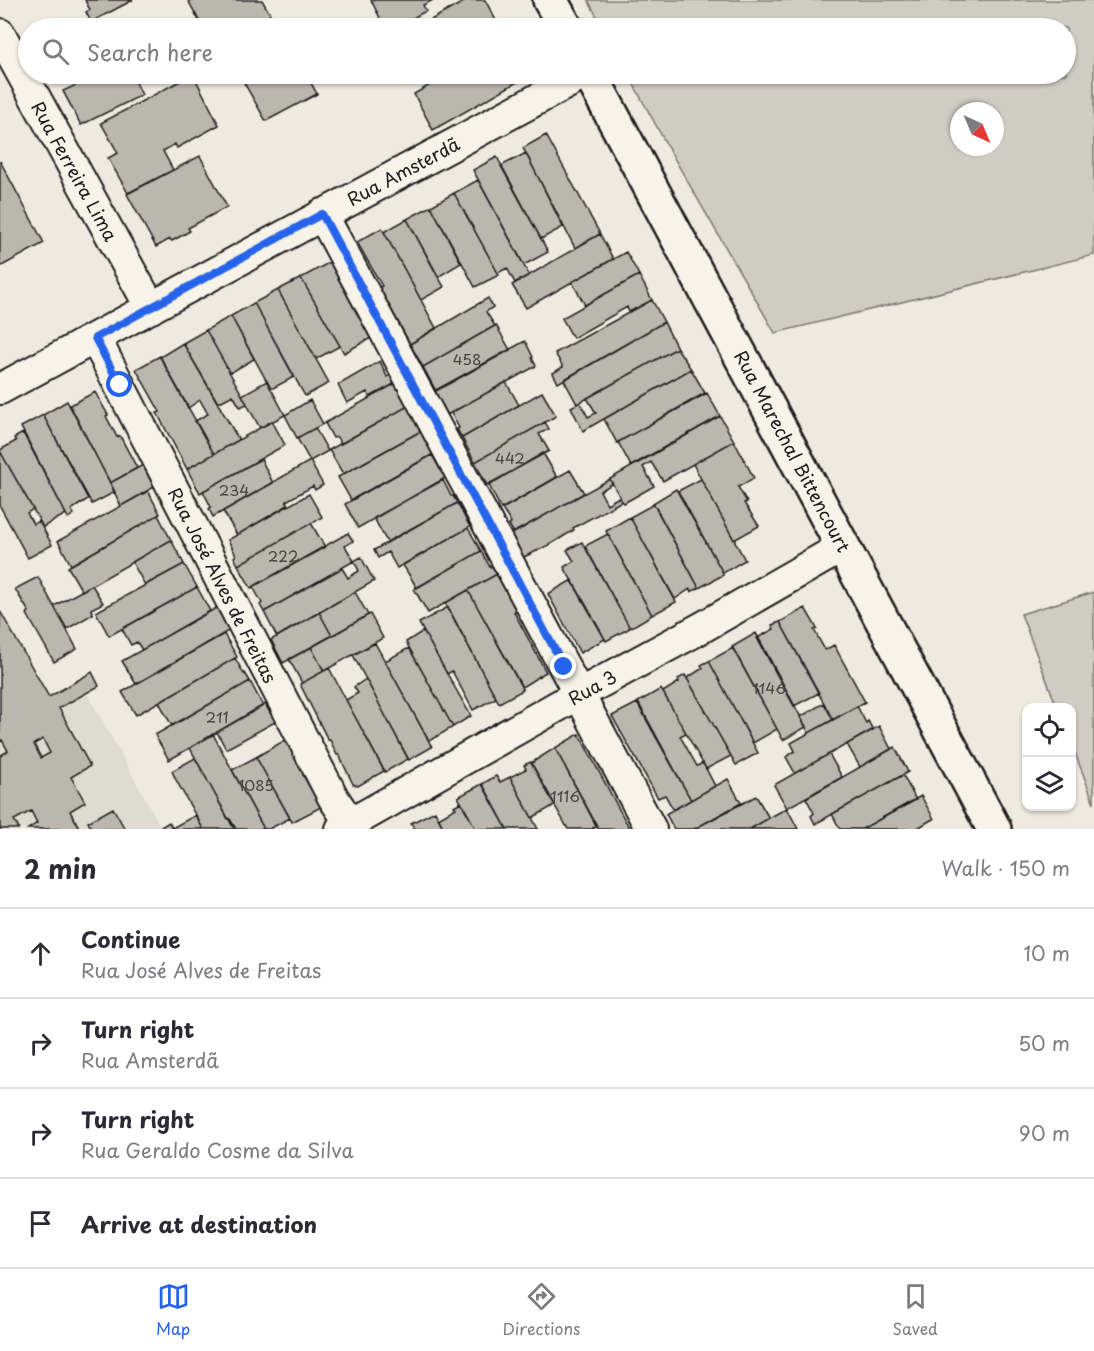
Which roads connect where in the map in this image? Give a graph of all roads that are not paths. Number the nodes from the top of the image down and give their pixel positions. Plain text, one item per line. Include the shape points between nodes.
1 (550, 0) edge
2 (560, 18) edge
3 (0, 34) edge
4 (18, 67) edge
5 (28, 84) edge
6 (565, 84) edge
7 (595, 84) edge
8 (322, 214) junction
9 (151, 308) junction
10 (95, 338) junction
11 (0, 389) edge
12 (844, 546) junction
13 (579, 694) junction
14 (348, 827) edge
15 (651, 829) edge
16 (994, 829) edge

1 - 2 main road
3 - 4 street, Rua Ferreira Lima
5 - 9 street, Rua Ferreira Lima
6 - 8 street, Rua Amsterdã
7 - 12 main road, Rua Marechal Bittencourt
8 - 9 street, Rua Amsterdã
8 - 13 street
9 - 10 street, Rua Amsterdã
10 - 11 street, Rua Amsterdã
10 - 14 street, Rua José Alves de Freitas
12 - 13 street, Rua 3
12 - 16 main road, Rua Marechal Bittencourt
13 - 14 street, Rua 3
13 - 15 street

